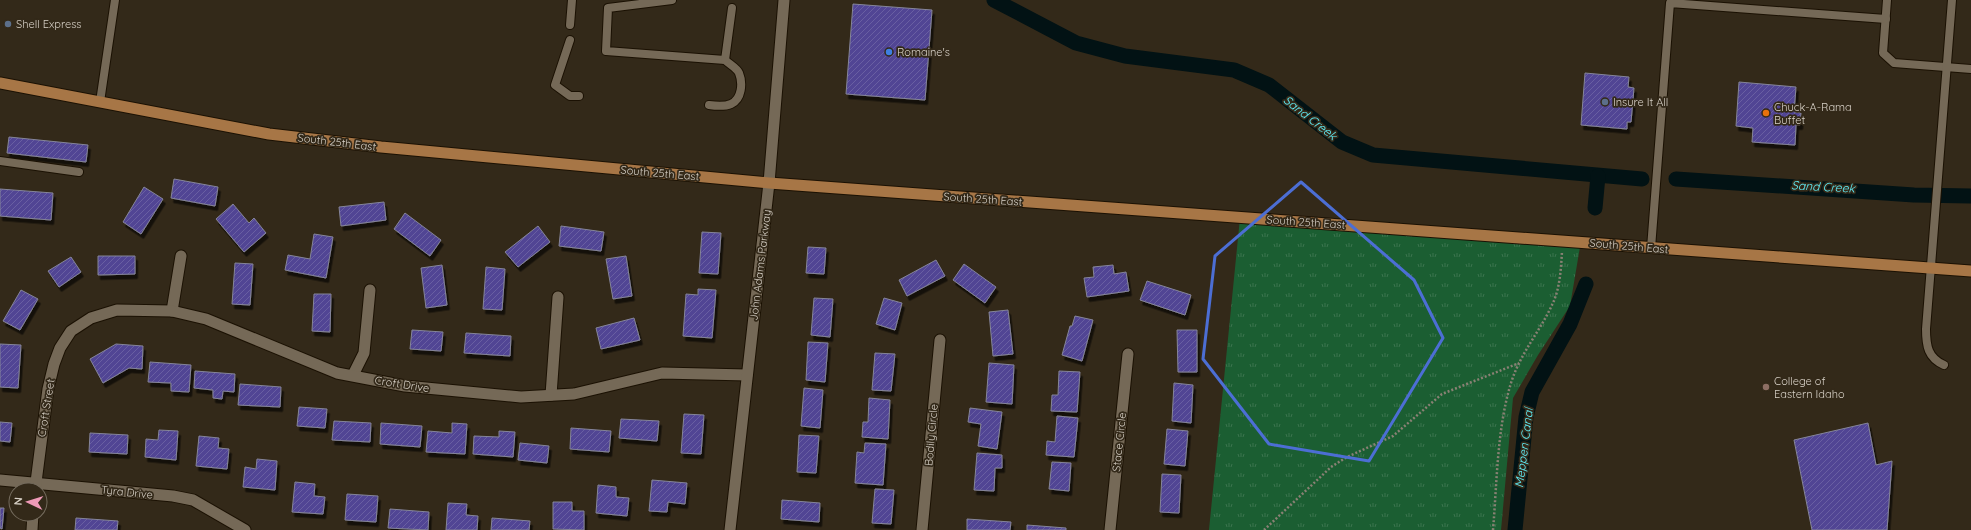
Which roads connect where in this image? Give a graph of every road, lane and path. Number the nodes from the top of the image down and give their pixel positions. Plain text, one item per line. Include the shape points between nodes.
1 (115, 0) edge
2 (572, 0) edge
3 (672, 0) edge
4 (784, 0) edge
5 (1887, 0) edge
6 (1952, 0) edge
7 (608, 4) edge
8 (732, 8) dead end
9 (1886, 19) junction
10 (570, 25) dead end
11 (570, 40) dead end
12 (725, 60) junction
13 (1947, 67) junction
14 (1971, 69) edge
15 (0, 83) edge
16 (580, 96) dead end
17 (100, 102) junction
18 (709, 105) dead end
19 (0, 161) edge
20 (79, 172) dead end
21 (769, 183) junction
22 (1563, 240) junction
23 (1651, 248) junction
24 (181, 256) dead end
25 (1932, 268) junction
26 (1971, 271) edge
27 (370, 290) dead end
28 (558, 297) dead end
29 (172, 311) junction
30 (71, 331) joint
31 (940, 340) dead end
32 (1128, 354) dead end
33 (1519, 363) junction
34 (1944, 365) dead end
35 (354, 375) junction
36 (747, 375) junction
37 (551, 396) junction
38 (0, 480) edge
39 (12, 482) edge
40 (36, 482) edge
41 (48, 487) edge
42 (245, 530) edge
43 (730, 530) edge
44 (922, 530) edge
45 (1110, 530) edge
46 (1264, 530) edge
47 (1493, 530) edge

1 - 17 lane
2 - 10 lane
3 - 7 lane
4 - 21 street, John Adams Parkway
5 - 9 lane
6 - 13 lane
7 - 12 lane via 606,51
8 - 12 lane
9 - 13 lane via 1883,53 1894,63
9 - 23 lane via 1670,3
11 - 16 lane via 554,85 570,96
12 - 18 lane via 738,72 741,87 739,97 731,104
13 - 14 lane
13 - 25 lane
15 - 17 main road, South 25th East
17 - 21 main road, South 25th East via 269,134 381,147
19 - 20 lane
21 - 22 main road, South 25th East
21 - 36 street, John Adams Parkway
22 - 23 main road, South 25th East
22 - 33 path via 1557,293
23 - 25 main road, South 25th East
24 - 29 street
25 - 26 main road, South 25th East
25 - 34 lane via 1926,341 1929,354 1936,362
27 - 35 street via 364,353
28 - 37 street
29 - 30 street, Croft Drive via 117,310 91,318
29 - 35 street, Croft Drive via 206,319 337,373
30 - 40 street, Croft Street via 60,348 48,389
31 - 44 street, Bodily Circle
32 - 45 street, Stace Circle
33 - 46 path via 1442,394 1393,436 1331,467
33 - 47 path via 1511,383 1502,427
35 - 37 street, Croft Drive via 420,387 521,397
36 - 37 street, Croft Drive via 662,373 574,394
36 - 43 street, John Adams Parkway
38 - 39 street, Tyra Drive
41 - 42 street, Tyra Drive via 173,496 193,500

